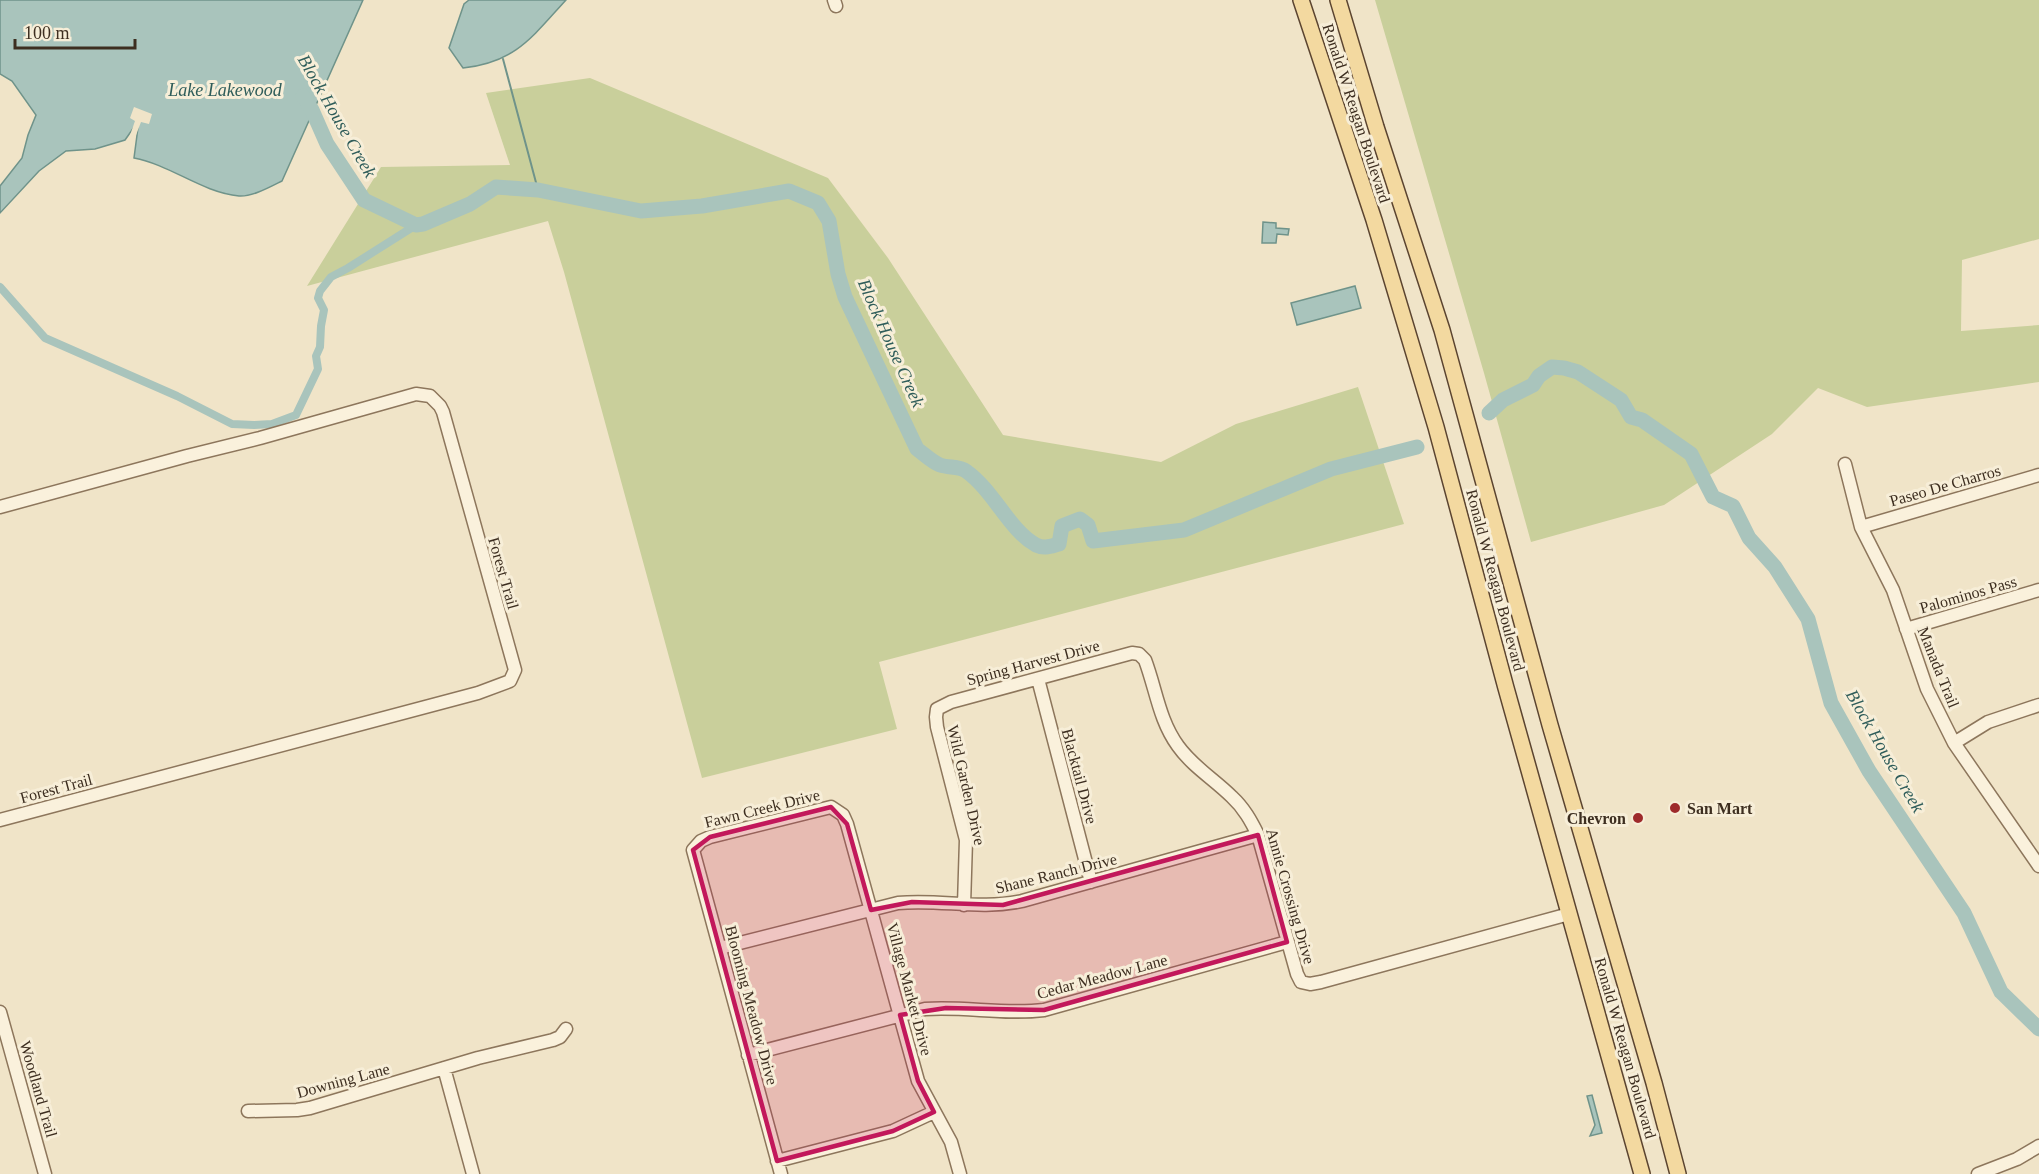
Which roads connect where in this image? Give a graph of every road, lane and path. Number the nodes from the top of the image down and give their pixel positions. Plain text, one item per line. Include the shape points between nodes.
1 (1301, 0) edge
2 (1338, 0) edge
3 (1845, 464) dead end
4 (2039, 475) edge
5 (0, 507) edge
6 (1861, 527) junction
7 (2039, 590) edge
8 (1906, 629) junction
9 (1139, 654) joint
10 (1038, 679) junction
11 (2039, 705) edge
12 (938, 709) joint
13 (1954, 743) junction
14 (838, 810) joint
15 (0, 820) edge
16 (1258, 835) junction
17 (696, 845) joint
18 (2039, 866) edge
19 (1091, 882) junction
20 (964, 905) junction
21 (871, 910) junction
22 (1569, 914) junction
23 (1287, 942) junction
24 (720, 948) junction
25 (0, 1012) edge
26 (900, 1015) junction
27 (566, 1029) dead end
28 (748, 1055) junction
29 (444, 1068) junction
30 (248, 1111) dead end
31 (934, 1112) junction
32 (2039, 1146) edge
33 (777, 1161) junction
34 (45, 1174) edge
35 (473, 1174) edge
36 (781, 1174) edge
37 (960, 1174) edge
38 (1642, 1174) edge
39 (1678, 1174) edge
40 (1978, 1174) edge

1 - 22 main road, Ronald W Reagan Boulevard via 1374,220 1426,396
2 - 39 main road, Ronald W Reagan Boulevard via 1442,330
3 - 6 street, Manada Trail
4 - 6 street, Paseo De Charros
5 - 15 street, Forest Trail via 381,403 416,394 430,396 443,412 515,670 510,681 478,693
6 - 8 street, Manada Trail via 1893,590
7 - 8 street, Palominos Pass
8 - 13 street, Manada Trail via 1927,689
9 - 10 street, Spring Harvest Drive via 1123,654
9 - 16 street, Annie Crossing Drive via 1149,669 1167,730 1192,762 1242,807
10 - 12 street, Spring Harvest Drive
10 - 19 street, Blacktail Drive
11 - 13 street via 1988,722
12 - 20 street, Wild Garden Drive via 937,727 966,840
13 - 18 street, Manada Trail
14 - 17 street, Fawn Creek Drive via 822,808 710,837
14 - 21 street, Village Market Drive via 847,824
16 - 19 street, Shane Ranch Drive
16 - 23 street, Annie Crossing Drive
17 - 24 street, Blooming Meadow Drive via 694,857
19 - 20 street, Shane Ranch Drive via 1003,905
20 - 21 street, Shane Ranch Drive via 912,902
21 - 24 street, Shane Ranch Drive
21 - 26 street, Village Market Drive
22 - 23 street, Annie Crossing Drive via 1310,984 1301,982
22 - 38 main road, Ronald W Reagan Boulevard
23 - 26 street, Cedar Meadow Lane via 1044,1010 946,1008
24 - 28 street, Blooming Meadow Drive
25 - 34 street, Woodland Trail
26 - 28 street, Cedar Meadow Lane
26 - 31 street, Village Market Drive via 918,1081
27 - 29 street, Downing Lane via 553,1040
28 - 33 street, Blooming Meadow Drive
29 - 30 street, Downing Lane via 310,1108
29 - 35 street
31 - 33 street via 893,1131
31 - 37 street, Village Market Drive via 951,1142
32 - 40 street
33 - 36 street, Blooming Meadow Drive

